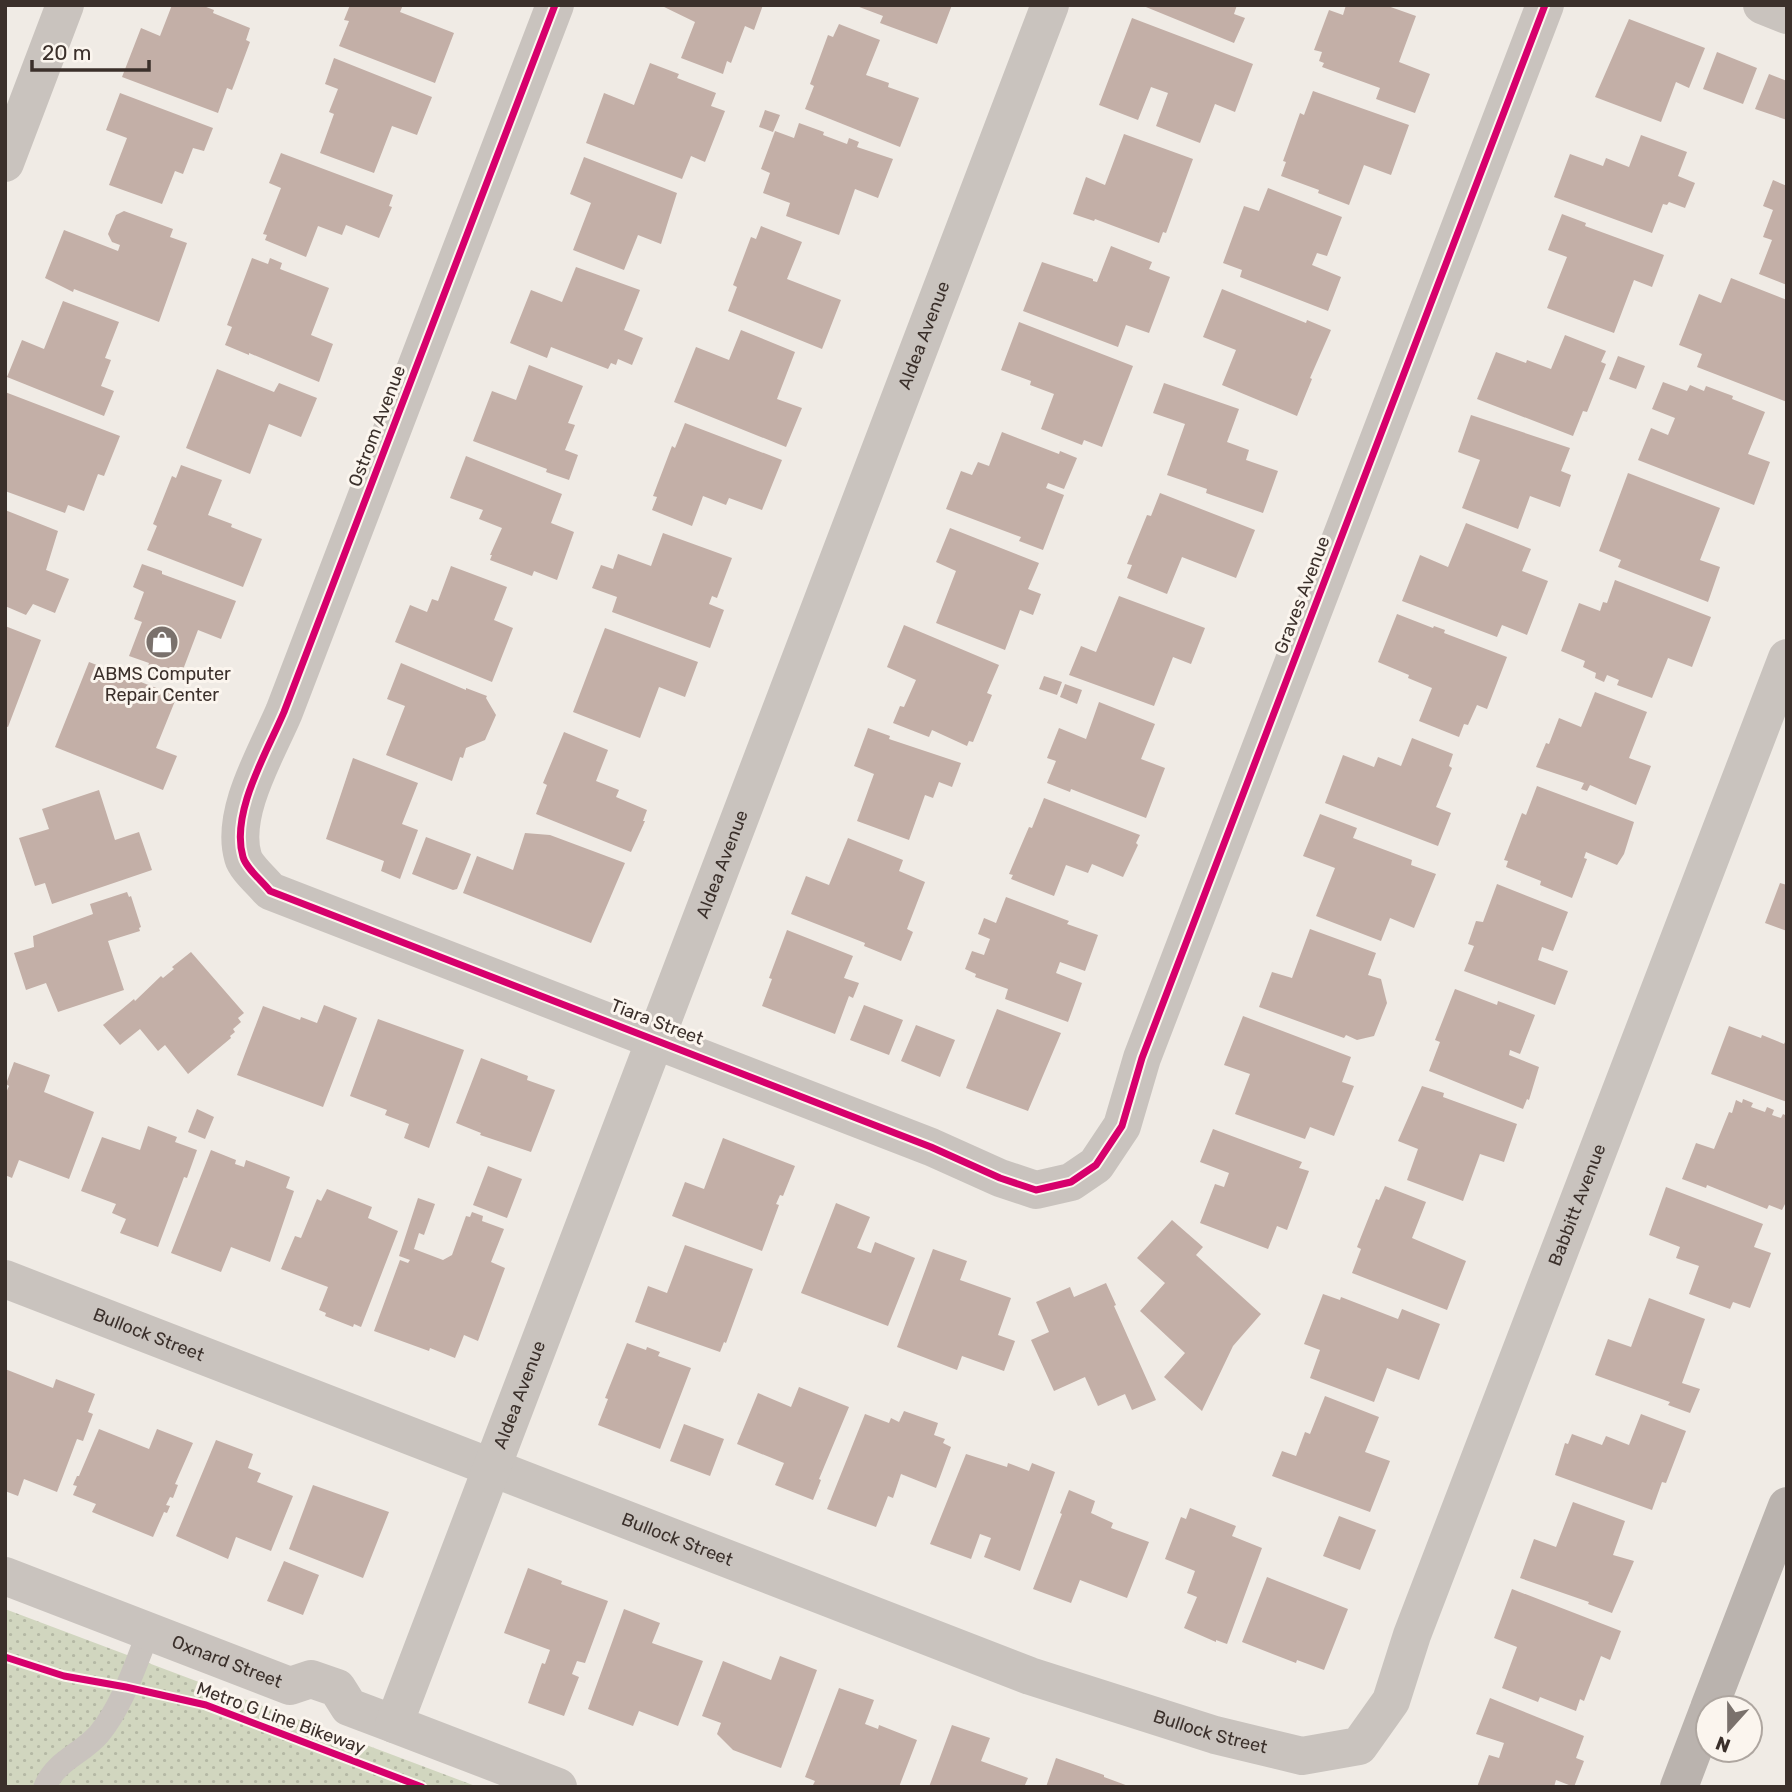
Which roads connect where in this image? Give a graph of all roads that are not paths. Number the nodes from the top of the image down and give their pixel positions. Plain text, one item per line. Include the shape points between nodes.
1 (65, 5) edge
2 (555, 5) edge
3 (1049, 5) edge
4 (1545, 5) edge
5 (1762, 5) edge
6 (1787, 15) edge
7 (5, 163) edge
8 (1787, 657) edge
9 (243, 859) joint
10 (655, 1038) junction
11 (1071, 1182) joint
12 (5, 1279) edge
13 (491, 1467) junction
14 (1787, 1506) edge
15 (5, 1576) edge
16 (149, 1631) junction
17 (1715, 1694) edge
18 (394, 1724) junction
19 (1359, 1746) joint
20 (1694, 1748) edge
21 (45, 1787) edge
22 (558, 1787) edge
23 (1679, 1787) edge

1 - 7 street
2 - 9 street, Ostrom Avenue via 284,712 248,794 239,830
3 - 10 street, Aldea Avenue
4 - 11 street, Graves Avenue via 1142,1058 1122,1126 1096,1165
5 - 6 street
8 - 19 street, Babbitt Avenue via 1417,1622 1391,1701
9 - 10 street, Tiara Street via 270,891
10 - 11 street, Tiara Street via 1000,1178 1037,1189
10 - 13 street, Aldea Avenue
12 - 13 street, Bullock Street
13 - 18 street, Aldea Avenue
13 - 19 street, Bullock Street via 1030,1676 1215,1735 1302,1756
14 - 17 main road
15 - 16 street, Oxnard Street
16 - 18 street, Oxnard Street via 290,1686 311,1679 337,1688 349,1707
16 - 21 lane via 99,1734 61,1763
18 - 22 street, Oxnard Street
20 - 23 main road

